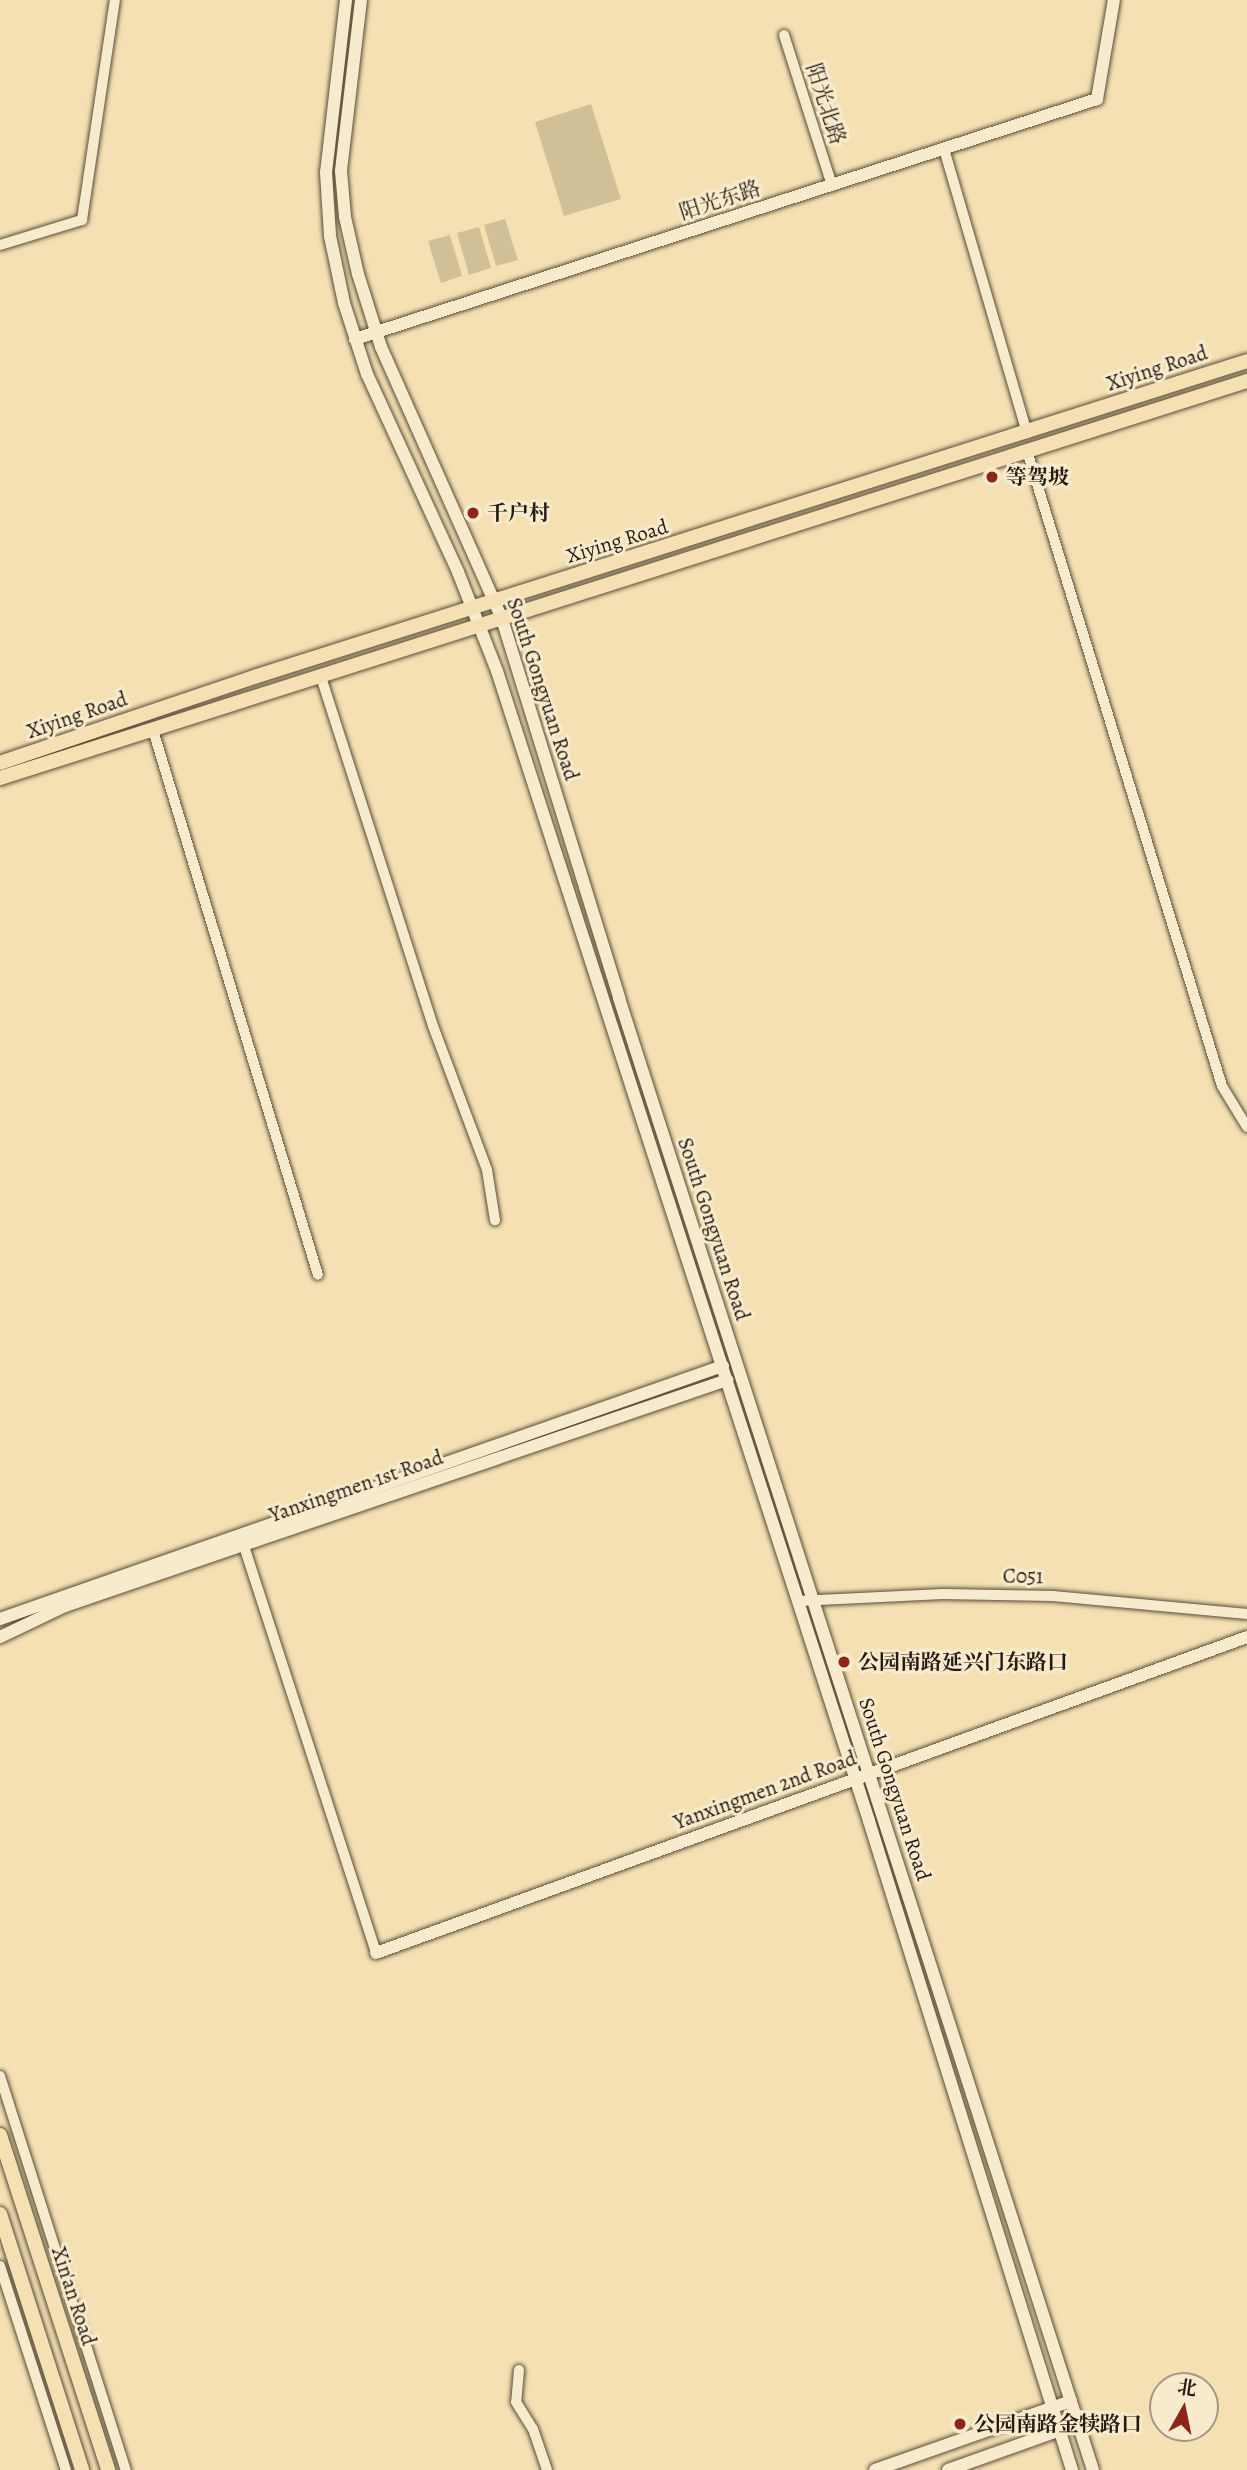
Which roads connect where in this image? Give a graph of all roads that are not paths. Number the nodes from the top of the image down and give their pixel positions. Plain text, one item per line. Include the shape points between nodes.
1 (116, 0) edge
2 (346, 0) edge
3 (361, 0) edge
4 (1114, 0) edge
5 (784, 35) dead end
6 (944, 149) junction
7 (832, 185) junction
8 (0, 245) edge
9 (376, 331) junction
10 (355, 339) junction
11 (1247, 361) edge
12 (1247, 381) edge
13 (1027, 433) junction
14 (1027, 451) junction
15 (496, 602) junction
16 (474, 610) junction
17 (502, 619) junction
18 (481, 626) junction
19 (321, 677) junction
20 (153, 730) junction
21 (0, 763) edge
22 (0, 778) edge
23 (1247, 1127) edge
24 (495, 1220) dead end
25 (318, 1275) dead end
26 (723, 1366) junction
27 (727, 1380) junction
28 (242, 1541) junction
29 (798, 1601) junction
30 (813, 1601) junction
31 (1247, 1614) edge
32 (0, 1619) edge
33 (0, 1637) edge
34 (1247, 1637) edge
35 (870, 1772) junction
36 (855, 1777) junction
37 (376, 1953) joint
38 (0, 2076) edge
39 (3, 2092) edge
40 (0, 2135) edge
41 (0, 2214) edge
42 (0, 2266) edge
43 (519, 2370) dead end
44 (1071, 2401) junction
45 (1052, 2407) junction
46 (1077, 2423) junction
47 (1059, 2430) junction
48 (66, 2470) edge
49 (82, 2470) edge
50 (108, 2470) edge
51 (126, 2470) edge
52 (547, 2470) edge
53 (875, 2470) edge
54 (948, 2470) edge
55 (1072, 2470) edge
56 (1093, 2470) edge

1 - 8 street via 82,220
2 - 10 main road, South Gongyuan Road via 326,172 333,256
3 - 9 main road, South Gongyuan Road via 344,116 342,193 358,274
4 - 6 main road, 阳光东路 via 1097,99
5 - 7 street, 阳光北路
6 - 7 main road, 阳光东路
6 - 13 street
7 - 9 main road, 阳光东路
9 - 10 main road, 阳光东路
9 - 15 main road, South Gongyuan Road
10 - 16 main road, South Gongyuan Road
11 - 13 main road, Xiying Road
12 - 14 main road, Xiying Road
13 - 15 main road, Xiying Road
14 - 17 main road, Xiying Road
14 - 23 street via 1222,1086
15 - 16 main road, Xiying Road
15 - 17 main road, South Gongyuan Road
16 - 18 main road, South Gongyuan Road
16 - 21 main road, Xiying Road
17 - 18 main road, Xiying Road
17 - 30 main road, South Gongyuan Road
18 - 19 main road, Xiying Road
18 - 26 main road, South Gongyuan Road
19 - 20 main road, Xiying Road
19 - 24 street via 433,1026 487,1171
20 - 22 main road, Xiying Road
20 - 25 street
26 - 27 main road, South Gongyuan Road
26 - 28 main road, Yanxingmen 1st Road
27 - 28 main road, Yanxingmen 1st Road
27 - 29 main road, South Gongyuan Road
28 - 32 main road, Yanxingmen 1st Road
28 - 33 main road, Yanxingmen 1st Road via 65,1606
28 - 37 street
29 - 30 street, C051
29 - 36 main road, South Gongyuan Road
30 - 31 street, C051 via 943,1594 1053,1596
30 - 35 main road, South Gongyuan Road
34 - 35 main road, Yanxingmen 2nd Road
35 - 36 main road, Yanxingmen 2nd Road
35 - 44 main road, South Gongyuan Road
36 - 37 main road, Yanxingmen 2nd Road
36 - 45 main road, South Gongyuan Road
38 - 39 street
39 - 51 street
40 - 50 main road, Xin'an Road
41 - 49 main road
42 - 48 street
43 - 52 street via 516,2402 533,2429
44 - 45 main road
44 - 46 main road, South Gongyuan Road
45 - 47 main road, South Gongyuan Road
45 - 53 main road
46 - 47 main road
46 - 56 main road, South Gongyuan Road
47 - 54 main road
47 - 55 main road, South Gongyuan Road

